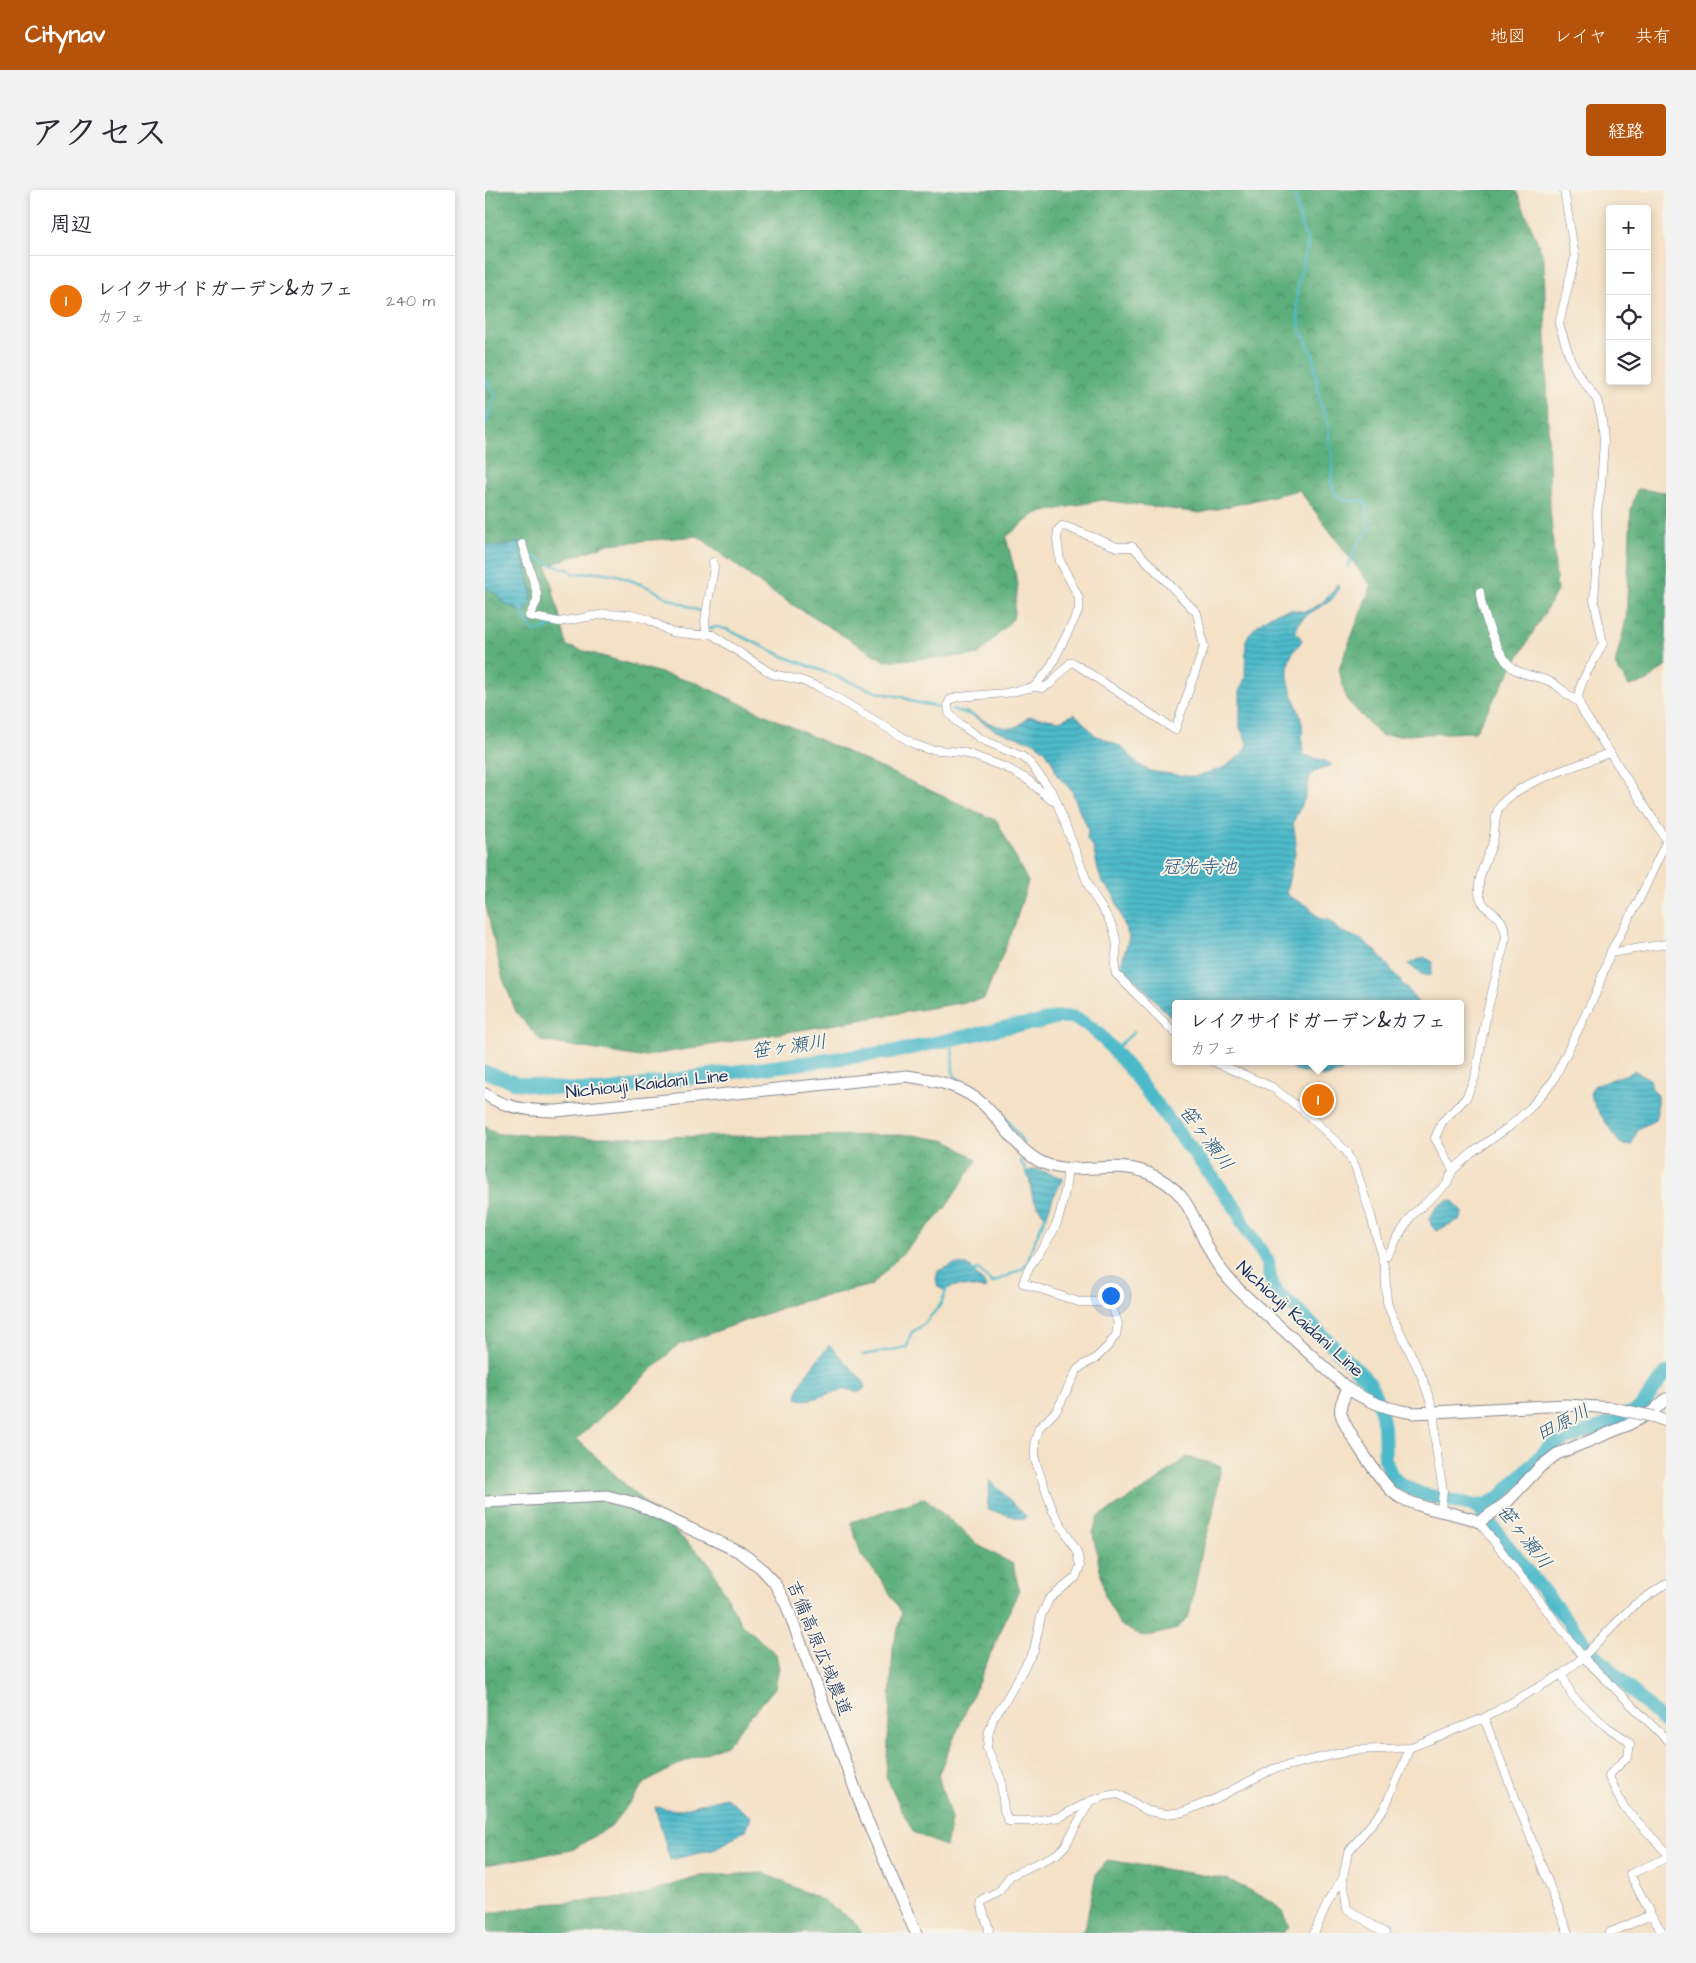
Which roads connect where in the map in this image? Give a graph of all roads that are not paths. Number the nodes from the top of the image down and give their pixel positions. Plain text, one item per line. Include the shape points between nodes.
1 (1564, 190) edge
2 (523, 544) dead end
3 (713, 562) dead end
4 (1479, 592) dead end
5 (706, 631) junction
6 (1034, 686) junction
7 (1579, 702) junction
8 (1609, 752) junction
9 (1057, 802) junction
10 (1666, 840) edge
11 (1666, 944) edge
12 (1611, 951) junction
13 (1172, 1030) edge
14 (1221, 1065) edge
15 (485, 1094) edge
16 (1067, 1168) junction
17 (1453, 1170) junction
18 (1382, 1258) junction
19 (1348, 1389) junction
20 (1666, 1399) edge
21 (1434, 1412) junction
22 (1660, 1419) edge
23 (485, 1502) edge
24 (1441, 1508) junction
25 (1484, 1519) junction
26 (1666, 1584) edge
27 (1584, 1656) junction
28 (1563, 1674) junction
29 (1484, 1718) junction
30 (1666, 1739) edge
31 (1409, 1748) junction
32 (1090, 1802) junction
33 (1666, 1852) edge
34 (1666, 1858) edge
35 (1343, 1878) junction
36 (1651, 1915) junction
37 (916, 1933) edge
38 (988, 1933) edge
39 (1314, 1933) edge
40 (1385, 1933) edge
41 (1568, 1933) edge
42 (1609, 1933) edge
43 (1663, 1933) edge

1 - 7 street via 1575,257 1559,324 1577,372 1597,400 1603,441 1595,600 1603,643 1579,692
2 - 5 street via 537,593 537,601 529,616 559,622 605,614 631,615 647,619 671,632 696,635
3 - 5 street
4 - 7 street via 1486,621 1509,664 1515,670 1551,682
5 - 9 street via 772,674 819,687 914,744 963,752 1007,768
6 - 6 street via 1050,668 1079,610 1079,598 1058,554 1058,530 1062,526 1117,547 1133,547 1197,613 1204,647 1175,730 1075,663 1070,662 1050,684 1042,688
6 - 9 street via 1006,693 957,697 950,700 949,713 981,739 1023,757 1038,772
7 - 8 street
8 - 10 street
8 - 17 street via 1536,780 1508,797 1497,810 1493,842 1480,882 1480,896 1504,924 1506,936 1475,1077 1466,1098 1442,1122 1435,1138
9 - 13 street via 1088,884 1112,923 1117,941 1113,962 1116,974
10 - 12 street
11 - 12 street
12 - 17 street via 1595,993 1553,1081 1510,1126
14 - 18 street via 1272,1087 1306,1113 1347,1152 1355,1166
15 - 16 main road, Nichiouji Kaidani Line via 507,1105 530,1111 556,1111 907,1076 953,1085 969,1094 984,1105 1025,1151 1043,1163
16 - 19 main road, Nichiouji Kaidani Line via 1136,1169 1167,1184 1190,1207 1212,1256 1228,1280
16 - 32 street via 1056,1225 1028,1268 1023,1283 1079,1302 1109,1302 1118,1330 1095,1359 1077,1370 1057,1410 1036,1434 1035,1460 1053,1511 1077,1552 1081,1566 1076,1577 1049,1599 1041,1616 1034,1650 994,1717 987,1748 1001,1779 1008,1821 1060,1817
17 - 18 street via 1447,1184 1412,1215
18 - 21 street via 1390,1311 1422,1377
19 - 21 main road, Nichiouji Kaidani Line via 1369,1402 1392,1410
19 - 24 main road via 1342,1416 1389,1490 1406,1500
20 - 25 main road via 1653,1411 1626,1426 1557,1454 1506,1503
21 - 22 main road, Nichiouji Kaidani Line, bridge via 1566,1405 1613,1408
21 - 24 street via 1443,1491
23 - 37 main road, 吉備高原広域農道 via 607,1496 635,1503 713,1538 760,1567 774,1582 786,1604 866,1818
24 - 25 main road
25 - 27 street
26 - 27 street via 1634,1604
27 - 28 street
27 - 30 street
28 - 29 street
28 - 33 street via 1572,1696 1630,1744 1628,1756 1609,1777 1623,1806
29 - 31 street
29 - 41 street
31 - 32 street via 1354,1750 1273,1769 1183,1812 1148,1811 1118,1794
31 - 35 street via 1384,1809 1348,1852
32 - 38 street via 1057,1854 1011,1876 999,1892 982,1901
34 - 36 street via 1630,1874
35 - 39 street
35 - 40 street via 1347,1909
36 - 42 street
36 - 43 street

